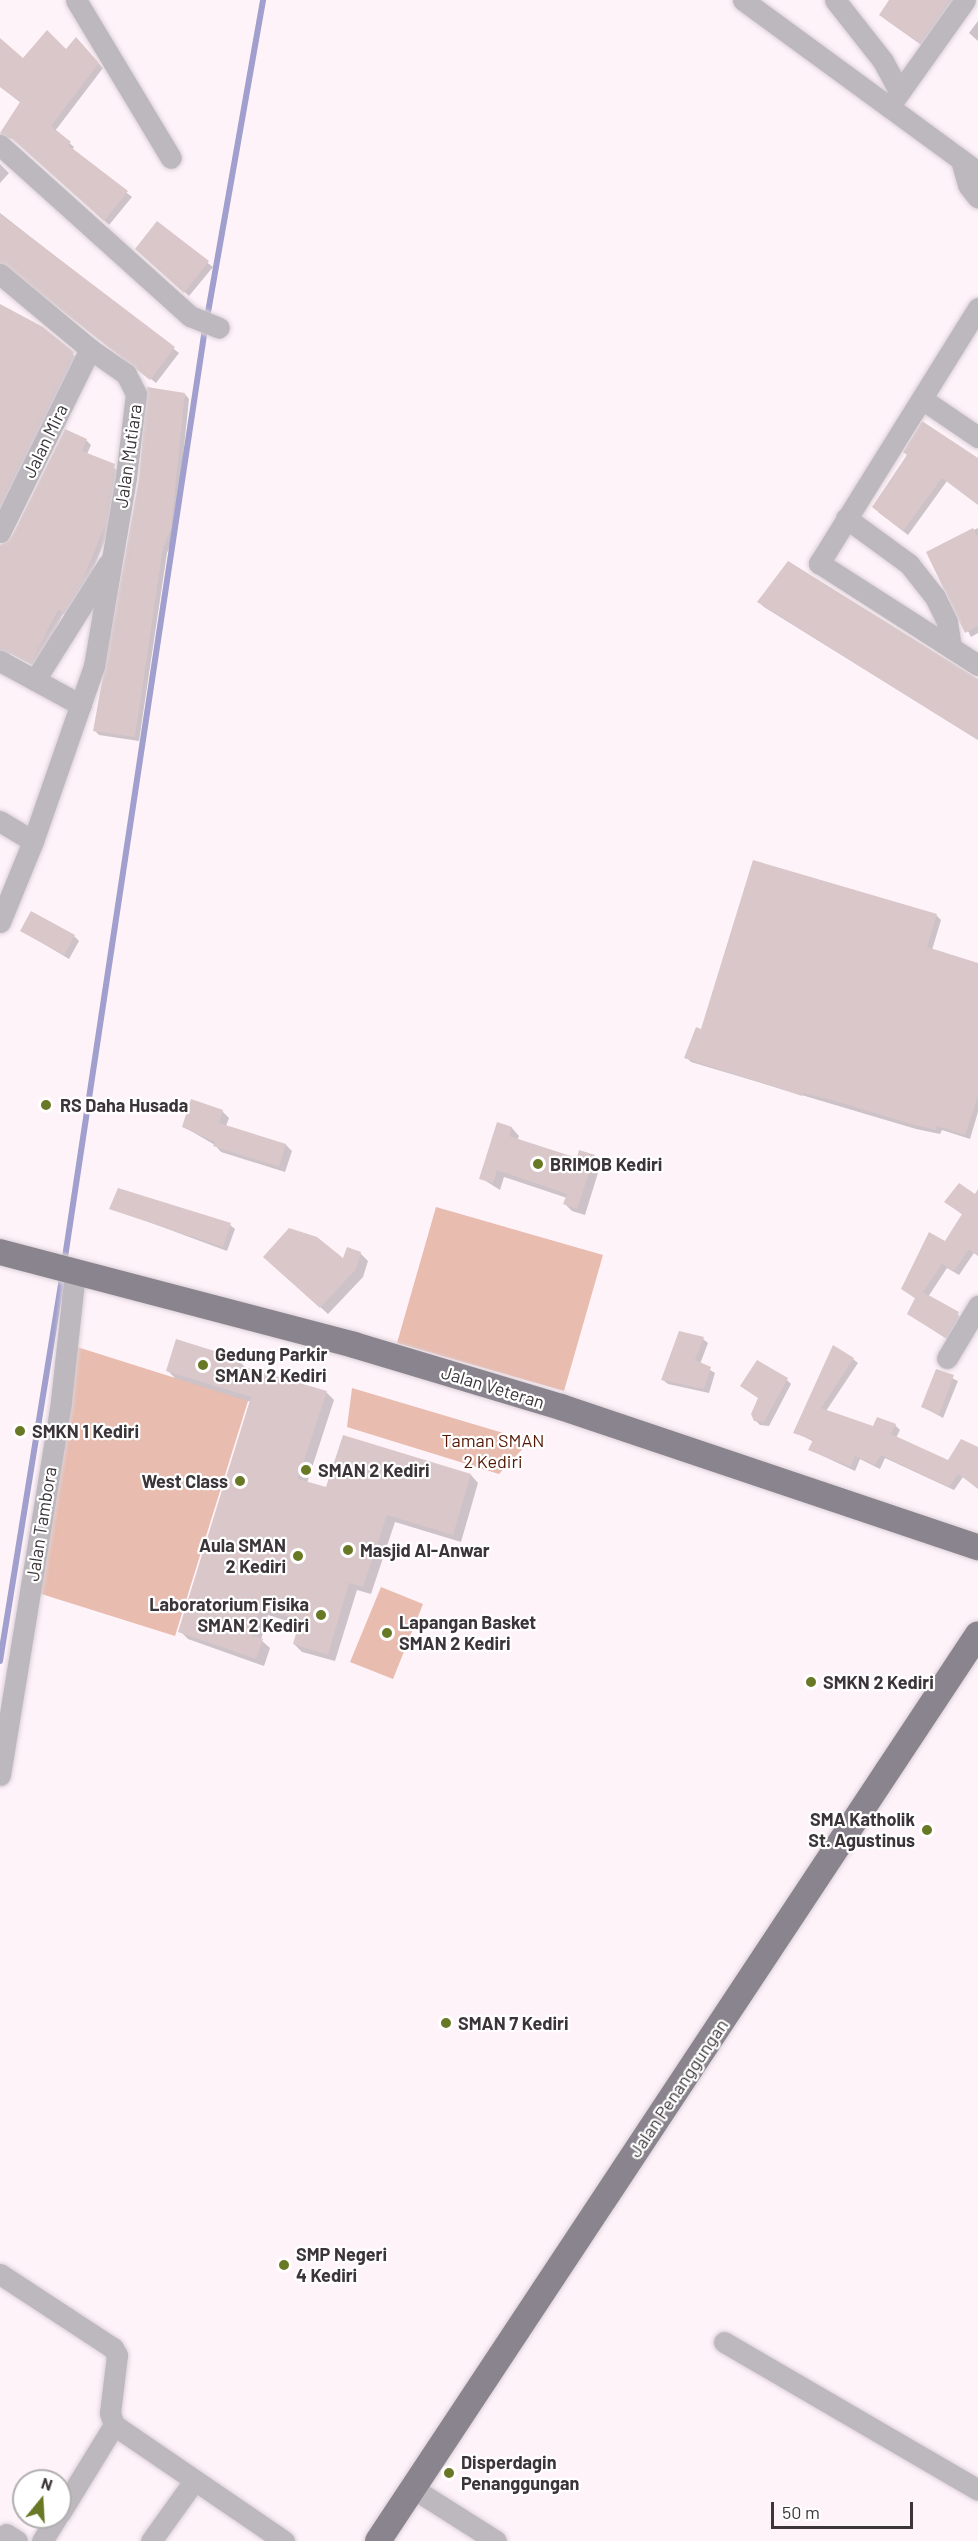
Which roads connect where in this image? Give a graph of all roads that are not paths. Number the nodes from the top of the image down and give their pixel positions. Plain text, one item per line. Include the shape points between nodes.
1 (743, 0) edge
2 (835, 0) edge
3 (965, 0) edge
4 (80, 7) edge
5 (894, 99) junction
6 (0, 145) edge
7 (171, 158) dead end
8 (970, 166) edge
9 (978, 198) edge
10 (3, 284) edge
11 (978, 308) edge
12 (211, 324) dead end
13 (90, 349) junction
14 (922, 399) junction
15 (978, 437) edge
16 (846, 518) junction
17 (0, 532) edge
18 (112, 557) junction
19 (951, 648) junction
20 (0, 662) edge
21 (978, 665) edge
22 (35, 680) junction
23 (81, 705) junction
24 (0, 821) edge
25 (33, 841) junction
26 (0, 922) edge
27 (0, 1252) edge
28 (65, 1270) junction
29 (978, 1306) edge
30 (947, 1358) dead end
31 (978, 1547) edge
32 (978, 1634) edge
33 (0, 1775) edge
34 (0, 2274) edge
35 (724, 2342) dead end
36 (114, 2425) junction
37 (194, 2481) junction
38 (414, 2489) junction
39 (978, 2490) edge
40 (72, 2493) edge
41 (151, 2541) edge
42 (284, 2541) edge
43 (378, 2541) edge
44 (496, 2541) edge

1 - 5 street
2 - 5 street via 883,61
3 - 5 street
4 - 7 street
5 - 8 street
6 - 12 street via 157,288
8 - 9 street via 968,185
10 - 13 street, Jalan Mutiara
11 - 14 street
13 - 17 street, Jalan Mira
13 - 18 street, Jalan Mutiara via 126,374 136,394
14 - 15 street
14 - 16 street
16 - 19 street via 909,564 935,597 947,621
16 - 19 street via 821,557 819,562 824,569
18 - 22 street, Jalan Mutiara
18 - 23 street, Jalan Mutiara via 94,666
19 - 21 street
20 - 22 street
22 - 23 street
23 - 25 street, Jalan Mutiara
24 - 25 street
25 - 26 street, Jalan Mutiara
27 - 28 main road, Jalan Veteran
28 - 31 main road, Jalan Veteran via 354,1345 550,1404
28 - 33 street, Jalan Tambora via 61,1401
29 - 30 street
32 - 38 main road, Jalan Penanggungan
34 - 36 street via 114,2348 117,2355 110,2413
35 - 39 street
36 - 37 street
36 - 40 street
37 - 41 street
37 - 42 street
38 - 43 main road, Jalan Penanggungan
38 - 44 street

